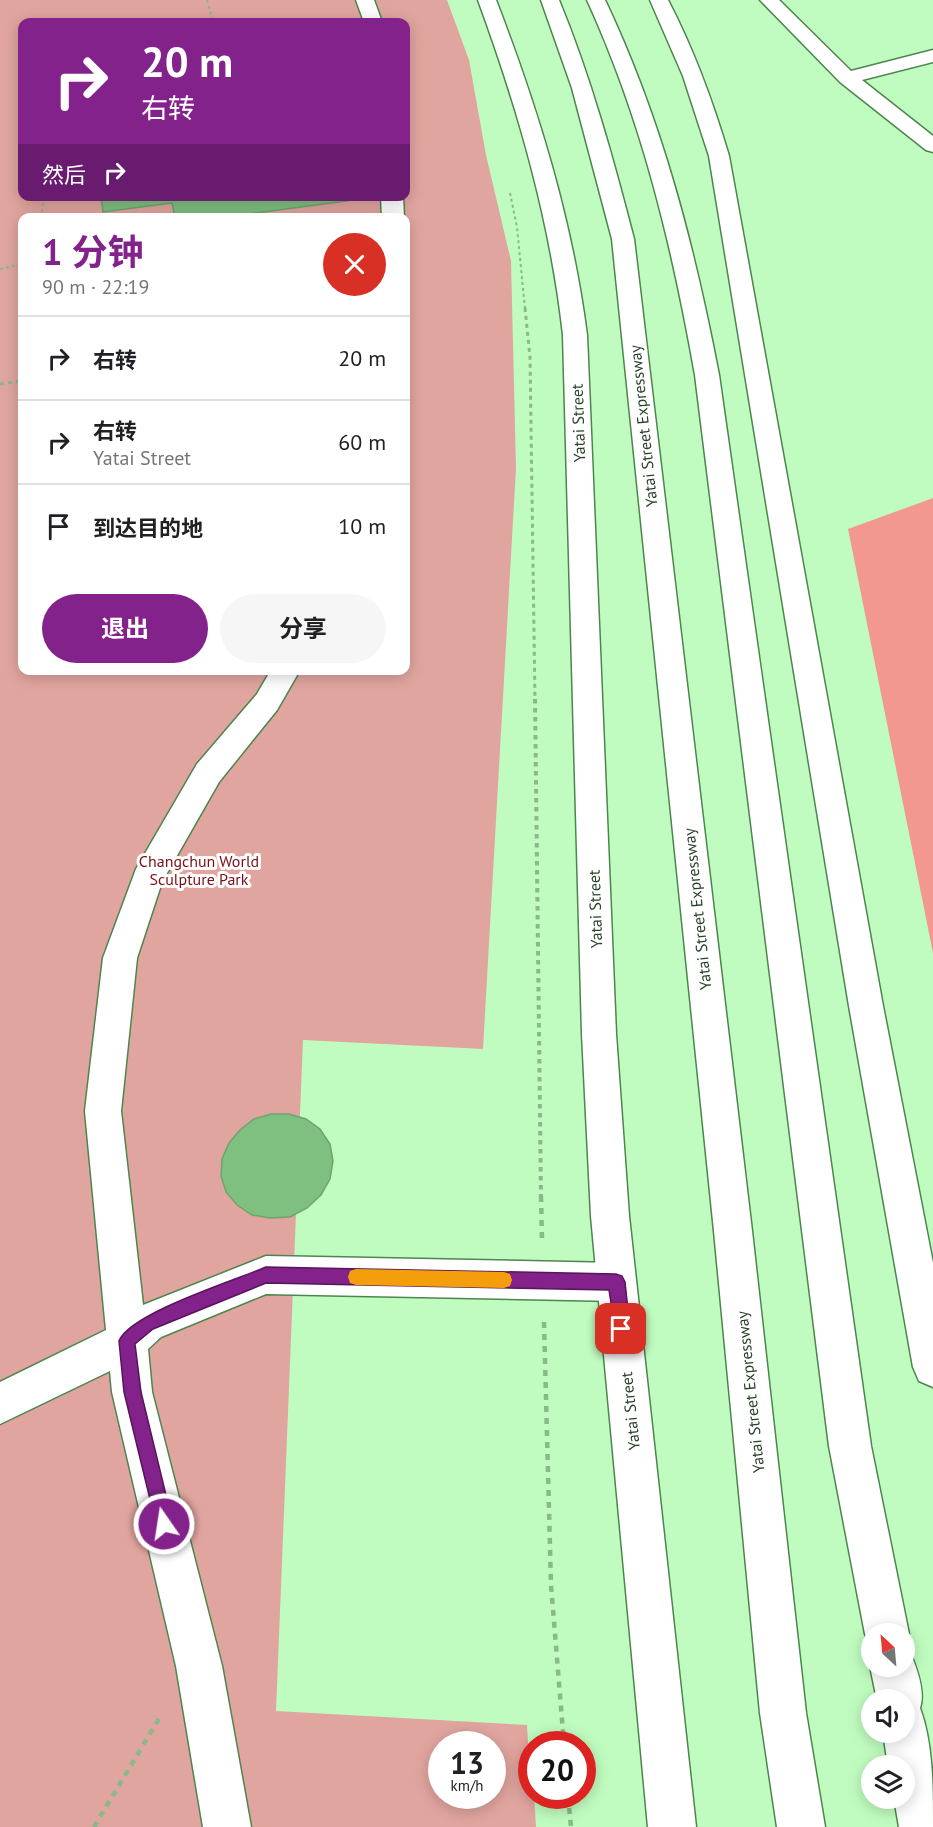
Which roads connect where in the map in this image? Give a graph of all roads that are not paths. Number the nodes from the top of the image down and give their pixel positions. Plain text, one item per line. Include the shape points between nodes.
1 (365, 0) edge
2 (487, 0) edge
3 (550, 0) edge
4 (596, 0) edge
5 (659, 0) edge
6 (769, 0) edge
7 (372, 18) edge
8 (933, 56) edge
9 (847, 78) junction
10 (933, 146) edge
11 (283, 675) edge
12 (616, 1282) junction
13 (127, 1341) junction
14 (933, 1367) edge
15 (0, 1404) edge
16 (885, 1623) edge
17 (908, 1743) edge
18 (227, 1827) edge
19 (672, 1827) edge
20 (801, 1827) edge
21 (923, 1827) edge

1 - 7 main road
2 - 12 main road, Yatai Street via 512,66 570,280 599,1034
3 - 20 main road, Yatai Street Expressway via 589,110 623,239 782,1701
4 - 16 main road via 635,88 662,168 686,260 707,375 849,1434
5 - 14 main road via 697,81 719,156
6 - 9 main road
8 - 9 main road
9 - 10 main road
11 - 13 main road via 267,702 208,773 152,869 120,958 103,1112
12 - 13 main road via 266,1275 147,1323
12 - 19 main road, Yatai Street
13 - 15 main road
13 - 18 main road via 132,1392 196,1657
17 - 21 main road

